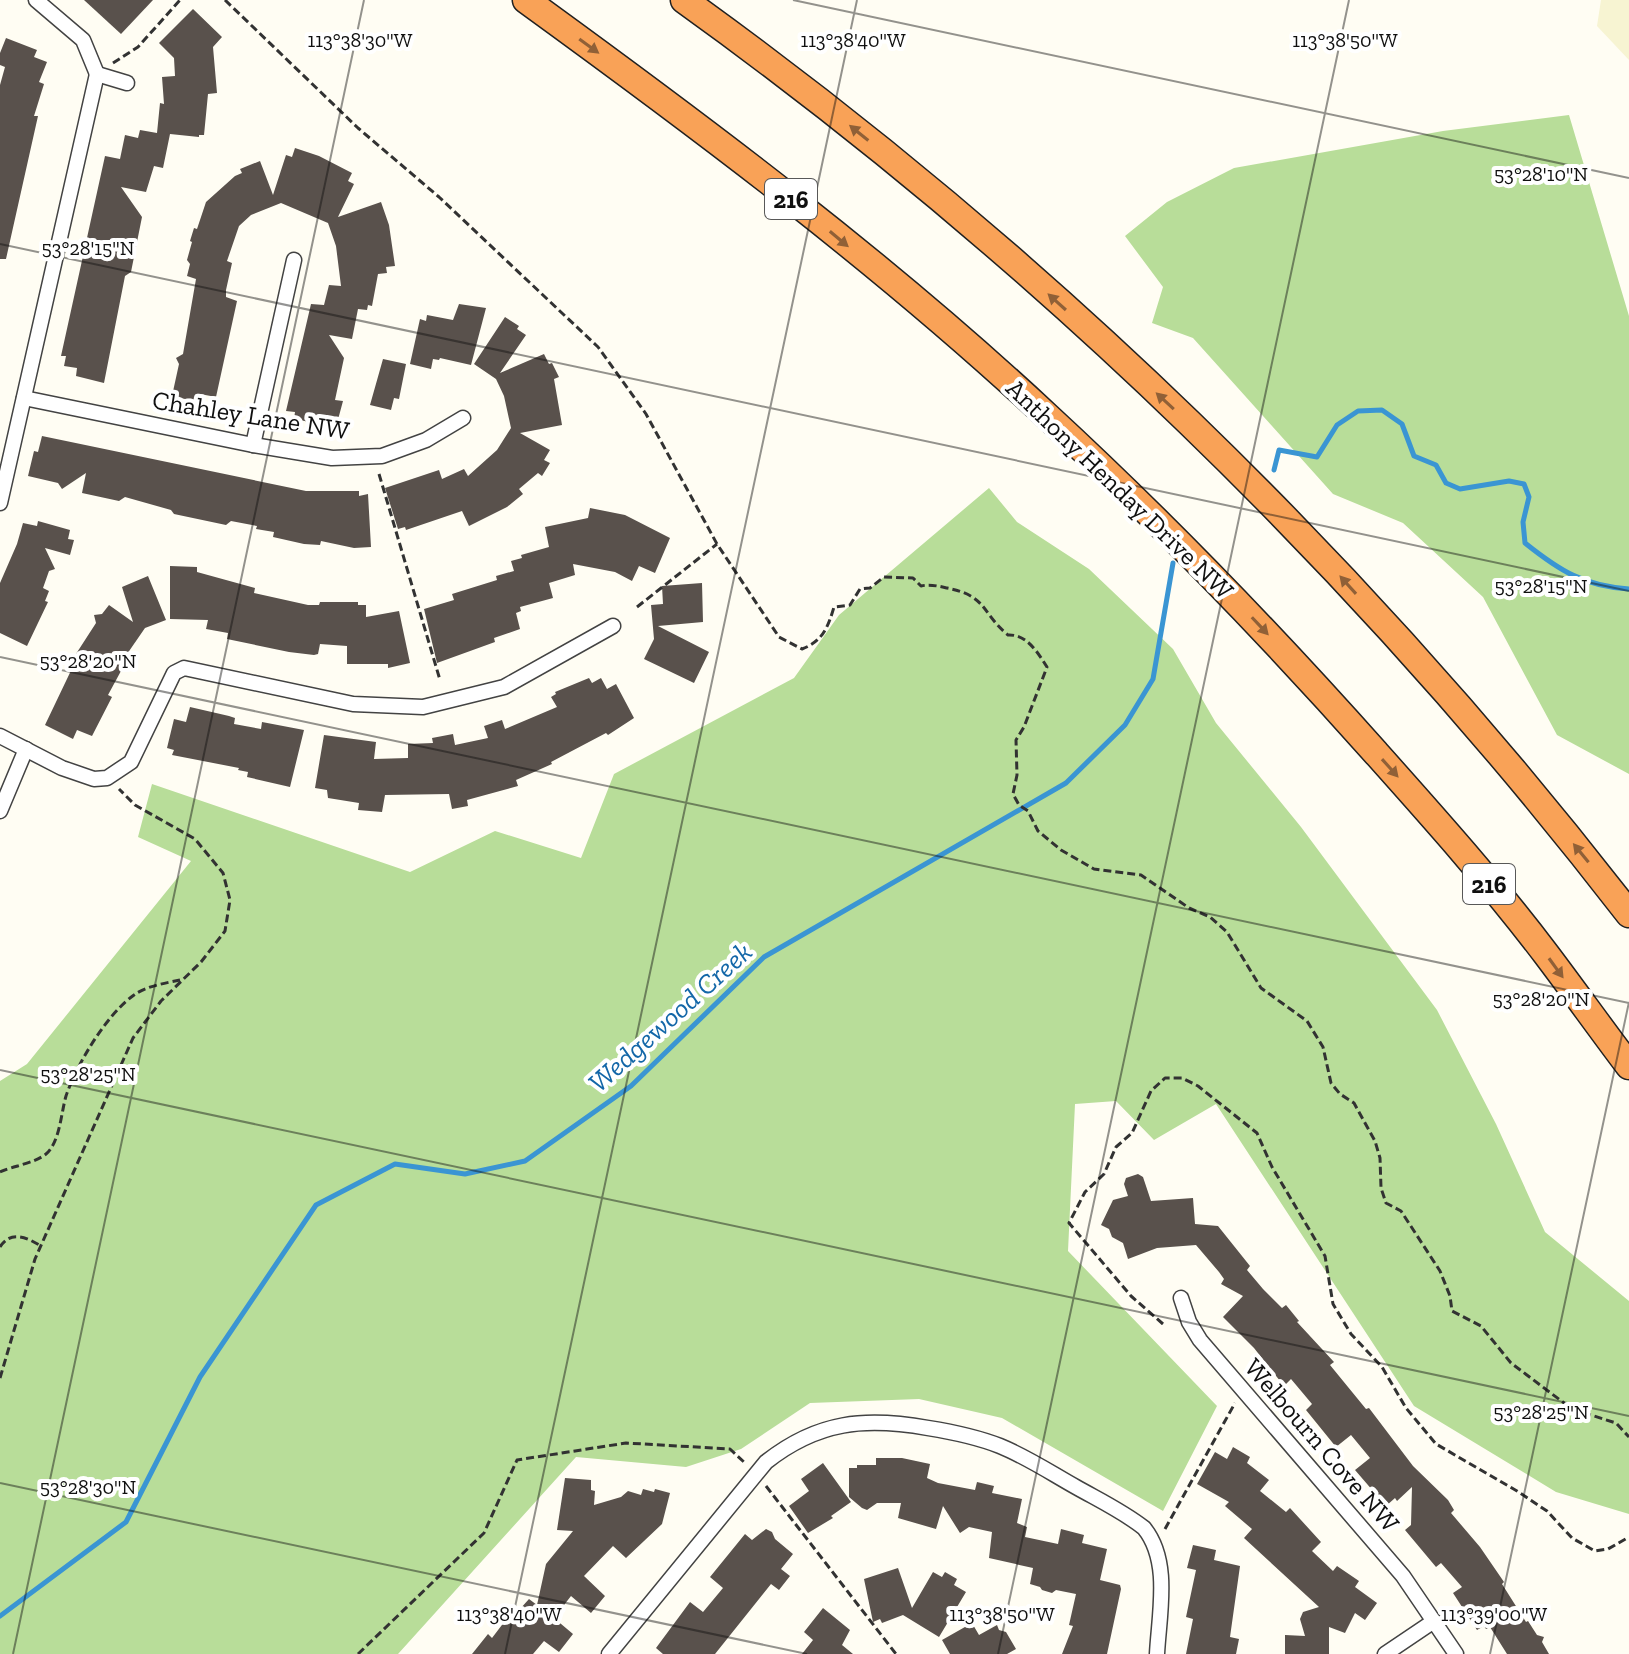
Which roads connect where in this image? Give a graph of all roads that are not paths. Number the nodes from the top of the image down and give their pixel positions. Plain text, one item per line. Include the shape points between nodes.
1 (36, 0) edge
2 (526, 0) edge
3 (684, 0) edge
4 (97, 74) junction
5 (127, 83) dead end
6 (294, 260) dead end
7 (24, 398) junction
8 (463, 418) dead end
9 (253, 445) junction
10 (0, 503) edge
11 (613, 626) dead end
12 (0, 736) edge
13 (26, 749) junction
14 (0, 811) edge
15 (1629, 914) edge
16 (1629, 1066) edge
17 (1181, 1298) dead end
18 (1434, 1621) junction
19 (609, 1654) edge
20 (1157, 1654) edge
21 (1385, 1654) edge
22 (1456, 1654) edge

1 - 4 street via 83,40
2 -> 16 highway, Anthony Henday Drive NW / 216 via 793,200 1045,414 1210,574 1338,710 1545,952
15 -> 3 highway via 1401,642 1213,445 975,228 811,93
4 - 5 street
4 - 7 street
6 - 9 street
7 - 9 street, Chahley Lane NW
7 - 10 street
8 - 9 street, Chahley Lane NW via 426,440 382,456 332,458
11 - 13 street via 504,687 423,707 353,704 184,668 174,673 131,762 107,778 62,768
12 - 13 street
13 - 14 street
17 - 18 street, Welbourn Cove NW via 1200,1340 1403,1576
18 - 21 street
18 - 22 street, Welbourn Cove NW
19 - 20 street via 778,1453 842,1424 877,1421 948,1431 1001,1446 1144,1528 1156,1544 1160,1574

